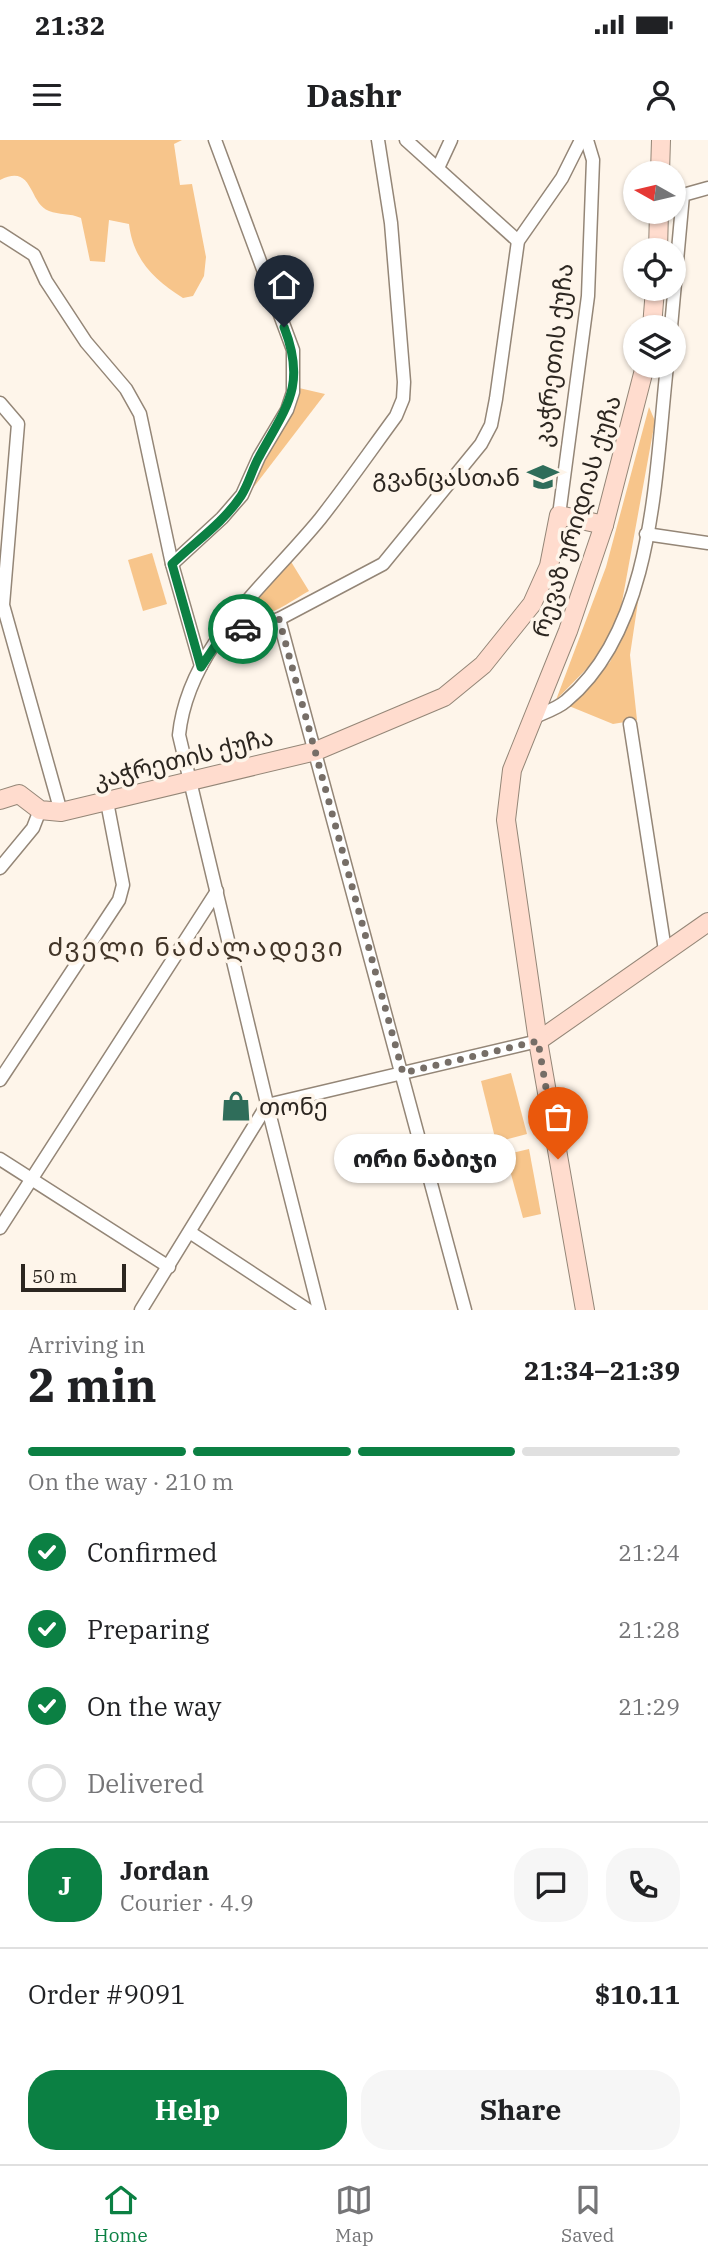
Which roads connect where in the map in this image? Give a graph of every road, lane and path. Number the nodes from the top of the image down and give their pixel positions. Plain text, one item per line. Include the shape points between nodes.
1 (215, 140) edge
2 (378, 140) edge
3 (406, 140) edge
4 (451, 140) edge
5 (581, 140) edge
6 (587, 140) edge
7 (661, 140) edge
8 (660, 161) edge
9 (438, 168) junction
10 (708, 188) edge
11 (0, 233) edge
12 (518, 241) junction
13 (672, 315) edge
14 (642, 378) edge
15 (666, 378) edge
16 (0, 403) edge
17 (559, 514) junction
18 (604, 525) junction
19 (646, 534) junction
20 (708, 543) edge
21 (172, 564) junction
22 (279, 619) junction
23 (223, 634) junction
24 (201, 667) junction
25 (532, 718) junction
26 (630, 724) dead end
27 (316, 751) junction
28 (189, 783) junction
29 (0, 800) edge
30 (107, 802) junction
31 (40, 810) junction
32 (61, 812) junction
33 (0, 868) edge
34 (216, 891) junction
35 (708, 922) edge
36 (666, 950) junction
37 (538, 1041) junction
38 (403, 1073) junction
39 (0, 1080) edge
40 (267, 1105) junction
41 (0, 1159) edge
42 (30, 1180) junction
43 (0, 1228) edge
44 (191, 1233) junction
45 (169, 1268) junction
46 (141, 1310) edge
47 (308, 1310) edge
48 (320, 1310) edge
49 (465, 1310) edge
50 (584, 1310) edge

1 - 21 street via 293,350 293,392 242,495
2 - 23 street via 391,223 403,399 396,416 319,519
3 - 9 street
4 - 9 street
5 - 12 street via 562,178
6 - 17 street, კაჭრეთის ქუჩა via 593,160 588,296
7 - 8 street
9 - 12 street
10 - 13 street via 683,195
11 - 21 street via 34,255 40,272 86,342 126,389 140,414
12 - 22 street via 493,412 481,444 383,564
14 - 18 street, რევაზ ურიდიას ქუჩა
15 - 19 street, რევაზ ურიდიას ქუჩა
16 - 32 street via 18,424 3,605
17 - 18 street
17 - 27 street, კაჭრეთის ქუჩა via 549,566 532,604 483,665 444,697
18 - 25 street, რევაზ ურიდიას ქუჩა
19 - 20 street
19 - 25 street, რევაზ ურიდიას ქუჩა via 628,611 606,657 565,702
21 - 24 street
22 - 23 street
22 - 27 street
23 - 24 street
24 - 28 street via 188,692 180,725
25 - 37 street, რევაზ ურიდიას ქუჩა via 512,770 506,820
26 - 36 street
27 - 28 street, კაჭრეთის ქუჩა
27 - 38 street
28 - 30 street, კაჭრეთის ქუჩა
28 - 34 street
29 - 31 street, კაჭრეთის ქუჩა via 19,794
30 - 32 street, კაჭრეთის ქუჩა
30 - 39 street via 123,885 119,900
31 - 32 street, კაჭრეთის ქუჩა
31 - 33 street via 33,828
34 - 40 street
34 - 42 street
35 - 36 street
36 - 37 street
37 - 38 street
37 - 50 street, რევაზ ურიდიას ქუჩა
38 - 40 street
38 - 49 street
40 - 44 street
40 - 48 street
41 - 42 street
42 - 43 street
42 - 45 street
44 - 45 street
44 - 47 street
45 - 46 street

